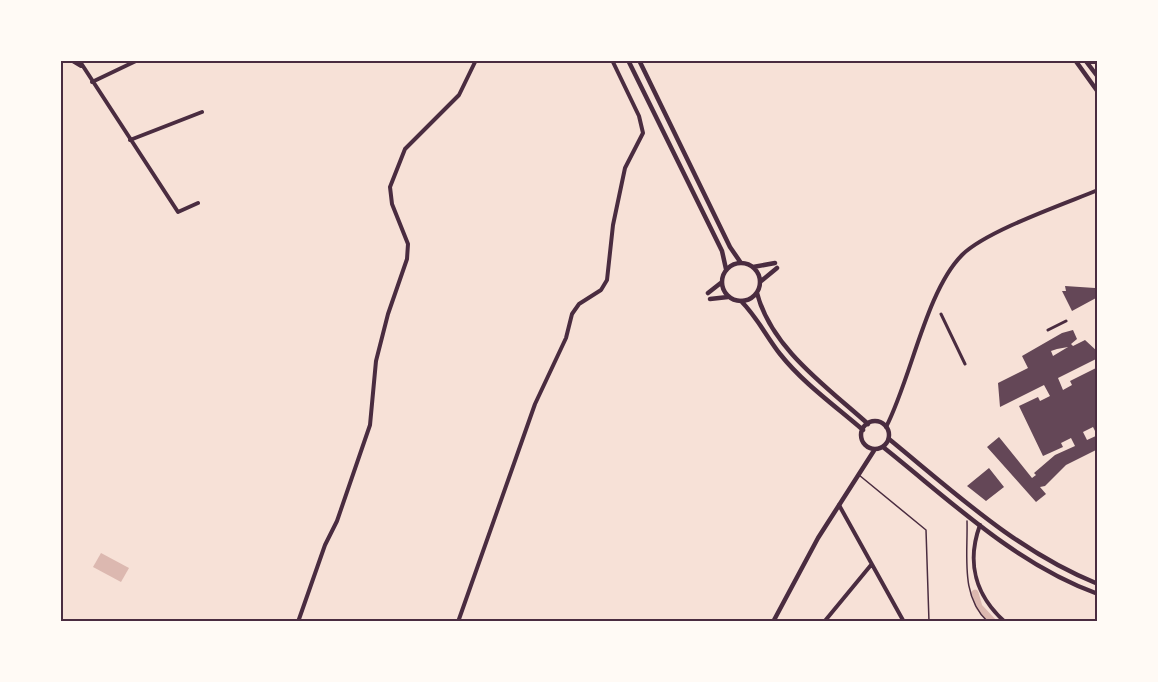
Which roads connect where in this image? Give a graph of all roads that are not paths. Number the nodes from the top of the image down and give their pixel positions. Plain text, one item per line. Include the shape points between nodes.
1 (71, 60) edge
2 (79, 60) edge
3 (138, 60) edge
4 (476, 60) edge
5 (612, 60) edge
6 (628, 60) edge
7 (639, 60) edge
8 (1075, 60) edge
9 (1086, 61) edge
10 (1098, 62) edge
11 (82, 66) junction
12 (1098, 76) edge
13 (92, 82) junction
14 (1098, 92) edge
15 (202, 112) dead end
16 (130, 140) junction
17 (1098, 190) edge
18 (198, 203) dead end
19 (741, 263) junction
20 (753, 267) junction
21 (726, 269) junction
22 (722, 282) junction
23 (760, 282) junction
24 (708, 293) dead end
25 (757, 293) junction
26 (729, 297) junction
27 (710, 299) dead end
28 (741, 301) junction
29 (941, 314) dead end
30 (1066, 321) dead end
31 (1048, 330) dead end
32 (965, 364) dead end
33 (868, 424) junction
34 (886, 427) junction
35 (863, 430) junction
36 (889, 440) junction
37 (883, 447) junction
38 (874, 449) junction
39 (858, 475) junction
40 (839, 504) junction
41 (980, 525) junction
42 (872, 564) junction
43 (1098, 584) edge
44 (1098, 594) edge
45 (298, 622) edge
46 (458, 622) edge
47 (772, 622) edge
48 (824, 622) edge
49 (904, 622) edge
50 (929, 622) edge
51 (1005, 622) edge

1 - 11 street
2 - 11 street
3 - 13 street
4 - 45 street via 459,95 405,150 393,179 390,196 408,244 407,259 376,361 370,425
5 - 46 street via 643,133 625,168 607,280 572,314
6 - 21 street via 722,251
7 - 19 street
8 - 14 street
9 - 10 street
9 - 12 street
11 - 13 street
13 - 16 street
15 - 16 street
16 - 18 street via 178,212
17 - 34 street via 986,238 962,255 933,305 904,389
19 - 20 street
19 - 21 street
20 - 23 street
20 - 23 street via 776,266
21 - 22 street
22 - 24 street
22 - 26 street
23 - 25 street
25 - 28 street
25 - 33 street via 762,312 787,347 811,374
26 - 27 street
26 - 28 street
28 - 35 street via 804,380
29 - 32 street
30 - 31 street
33 - 34 street via 877,422
33 - 35 street
34 - 36 street
35 - 38 street via 863,441
36 - 37 street
36 - 43 street via 1011,538
37 - 38 street
37 - 41 street
38 - 39 street
39 - 40 street
39 - 50 lane via 926,530
40 - 42 street
40 - 47 street
41 - 44 street via 1033,563
41 - 51 street via 974,545 978,583 986,604
42 - 48 street
42 - 49 street

